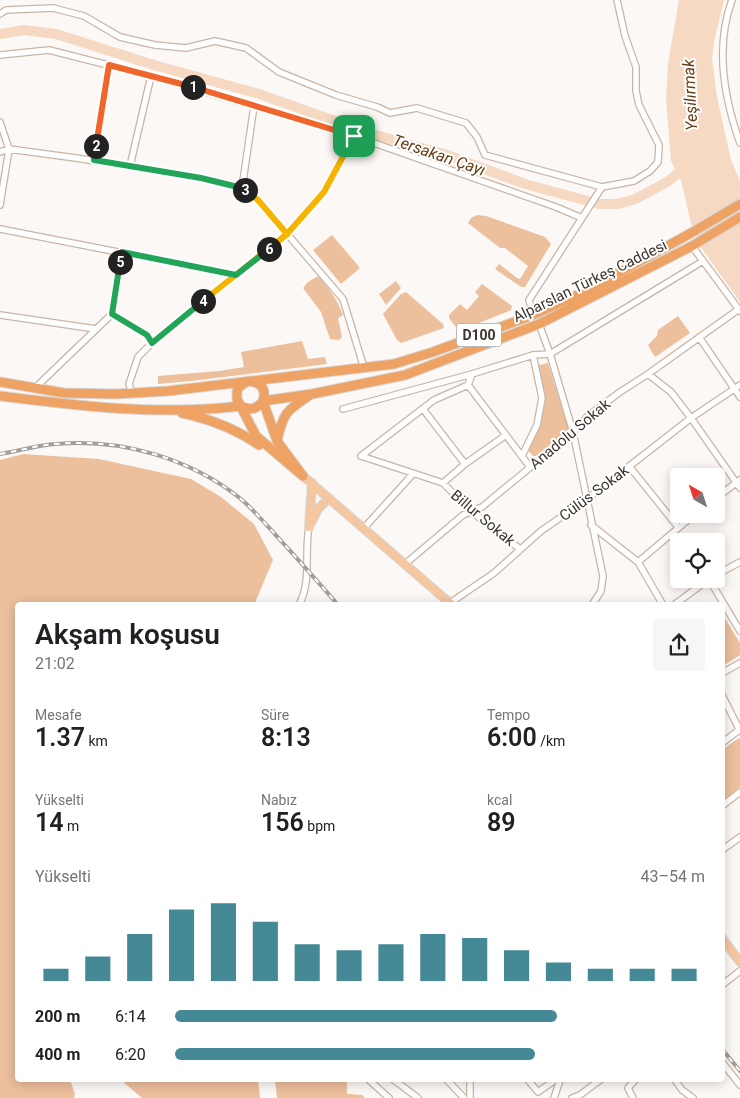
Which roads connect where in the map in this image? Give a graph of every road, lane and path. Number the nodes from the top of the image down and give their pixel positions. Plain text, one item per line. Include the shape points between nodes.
1 (617, 0) edge
2 (732, 0) edge
3 (0, 14) edge
4 (0, 55) edge
5 (109, 65) junction
6 (151, 76) junction
7 (254, 106) junction
8 (0, 122) edge
9 (354, 136) junction
10 (740, 143) edge
11 (9, 149) junction
12 (0, 152) edge
13 (94, 160) junction
14 (130, 166) junction
15 (242, 188) junction
16 (602, 188) junction
17 (740, 204) edge
18 (0, 205) edge
19 (740, 217) edge
20 (582, 218) junction
21 (0, 229) edge
22 (287, 234) junction
23 (694, 245) junction
24 (122, 252) junction
25 (703, 261) junction
26 (236, 275) junction
27 (739, 310) edge
28 (112, 314) junction
29 (0, 315) edge
30 (533, 315) junction
31 (539, 324) junction
32 (96, 329) junction
33 (699, 336) junction
34 (152, 343) junction
35 (550, 354) junction
36 (533, 356) junction
37 (364, 368) junction
38 (472, 374) junction
39 (648, 374) junction
40 (248, 381) junction
41 (0, 382) edge
42 (468, 385) junction
43 (737, 387) edge
44 (35, 388) junction
45 (132, 393) junction
46 (312, 394) junction
47 (0, 396) edge
48 (740, 397) edge
49 (263, 401) junction
50 (241, 406) junction
51 (343, 409) dead end
52 (423, 409) junction
53 (170, 410) junction
54 (692, 418) junction
55 (573, 432) junction
56 (506, 435) junction
57 (277, 441) junction
58 (522, 456) junction
59 (465, 464) junction
60 (630, 466) junction
61 (530, 467) junction
62 (412, 475) junction
63 (303, 476) junction
64 (738, 481) edge
65 (443, 483) junction
66 (312, 484) junction
67 (740, 488) edge
68 (725, 491) edge
69 (329, 498) junction
70 (586, 500) junction
71 (472, 512) junction
72 (682, 523) edge
73 (591, 525) junction
74 (678, 526) junction
75 (309, 527) junction
76 (364, 528) junction
77 (520, 549) junction
78 (638, 562) junction
79 (740, 562) edge
80 (405, 564) junction
81 (725, 570) edge
82 (697, 588) edge
83 (714, 588) edge
84 (301, 602) edge
85 (449, 602) edge
86 (454, 602) edge
87 (594, 602) edge
88 (661, 602) edge
89 (678, 602) edge
90 (723, 602) edge
91 (725, 606) edge
92 (740, 631) edge
93 (740, 662) edge
94 (725, 671) edge
95 (725, 701) edge
96 (740, 731) edge
97 (725, 741) edge
98 (740, 792) edge
99 (725, 804) edge
100 (739, 840) edge
101 (725, 848) edge
102 (725, 941) edge
103 (740, 962) edge
104 (740, 971) edge
105 (725, 983) edge
106 (725, 1066) edge
107 (371, 1082) edge
108 (397, 1082) edge
109 (450, 1082) edge
110 (470, 1082) edge
111 (530, 1082) edge
112 (553, 1082) edge
113 (559, 1082) edge
114 (598, 1082) edge
115 (633, 1082) edge
116 (676, 1082) edge
117 (740, 1085) edge
118 (389, 1098) edge
119 (418, 1098) edge
120 (464, 1098) edge
121 (470, 1098) edge
122 (554, 1098) edge
123 (572, 1098) edge
124 (633, 1098) edge
125 (693, 1098) edge

1 - 16 street via 624,36 636,67 639,104 659,145 658,162 634,181
2 - 10 street via 722,53 725,84
3 - 16 street via 6,10 53,8 84,16 120,37 155,45 186,48 215,41 246,48 279,72 336,95 390,113 417,108 466,122 478,137 485,155
4 - 5 street via 49,50
5 - 6 street
5 - 13 street
6 - 7 street
6 - 14 street
7 - 9 street
7 - 15 street
8 - 11 street
9 - 20 street
9 - 22 street via 324,192
11 - 12 street
11 - 13 street
11 - 18 street
13 - 14 street
14 - 15 street
15 - 22 street via 258,200
16 - 20 street
17 - 30 highway, Alparslan Türkeş Caddesi / D100 via 586,291
19 - 23 highway, D100
20 - 30 street via 529,300
21 - 24 street
22 - 26 street
22 - 37 street via 343,299
23 - 25 street
23 - 31 highway, Alparslan Türkeş Caddesi / D100
24 - 26 street
24 - 28 street
25 - 27 street
25 - 35 street
26 - 34 street
27 - 33 street, Anadolu Sokak
28 - 32 street
28 - 34 street via 147,335
29 - 32 street
30 - 37 highway, Alparslan Türkeş Caddesi / D100 via 433,352 394,364
31 - 35 street
31 - 46 highway, Alparslan Türkeş Caddesi / D100 via 405,375
32 - 44 street
33 - 39 street, Anadolu Sokak
33 - 43 street
34 - 45 street via 138,358 129,384
35 - 36 street
35 - 55 street
36 - 38 street
36 - 58 street via 542,398 537,425
37 - 40 highway, Alparslan Türkeş Caddesi / D100
38 - 42 street
38 - 51 street
39 - 54 street via 671,392
39 - 55 street, Anadolu Sokak via 588,416
40 - 45 highway, D100
40 - 49 highway via 255,381 262,387
40 - 50 highway via 237,390
41 - 44 highway, D100
42 - 52 street via 434,400
42 - 56 street
43 - 48 street
43 - 54 street, Cülüs Sokak
44 - 45 highway, D100 via 64,393
46 - 49 highway, Alparslan Türkeş Caddesi / D100
46 - 57 highway via 292,407 282,419
47 - 53 highway, D100 via 76,406
49 - 50 highway, D100 via 252,409
49 - 57 highway
50 - 53 highway, D100
50 - 63 highway via 256,436
52 - 59 street
52 - 62 street, Billur Sokak via 360,456
53 - 63 highway via 208,419 248,437
54 - 60 street, Cülüs Sokak
54 - 64 street
55 - 61 street, Anadolu Sokak
55 - 70 street
56 - 58 street
56 - 59 street
57 - 63 highway
58 - 61 street
59 - 65 street
60 - 70 street, Cülüs Sokak
60 - 74 street
61 - 71 street, Anadolu Sokak
62 - 65 street, Billur Sokak
62 - 76 street
63 - 66 main road
64 - 67 street
64 - 68 street
65 - 71 street, Billur Sokak
66 - 69 main road
66 - 75 main road
69 - 75 main road via 318,509
69 - 76 main road
70 - 73 street
70 - 77 street, Cülüs Sokak
71 - 77 street, Billur Sokak
71 - 80 street, Anadolu Sokak
72 - 74 street
73 - 78 street
73 - 87 street via 602,576 601,591
74 - 78 street
75 - 84 street via 306,538 308,576
76 - 80 main road
77 - 86 street, Cülüs Sokak
78 - 88 street
79 - 81 street
80 - 85 main road
82 - 89 street
83 - 90 street
91 - 92 street
93 - 94 street
95 - 96 street
96 - 97 street
98 - 99 street
100 - 101 street
102 - 103 main road
104 - 105 street
106 - 117 street
107 - 118 street
108 - 119 street
109 - 120 street
110 - 121 street
111 - 112 street via 538,1092
113 - 122 street
114 - 123 street via 580,1096
115 - 124 street via 628,1088
116 - 125 street

